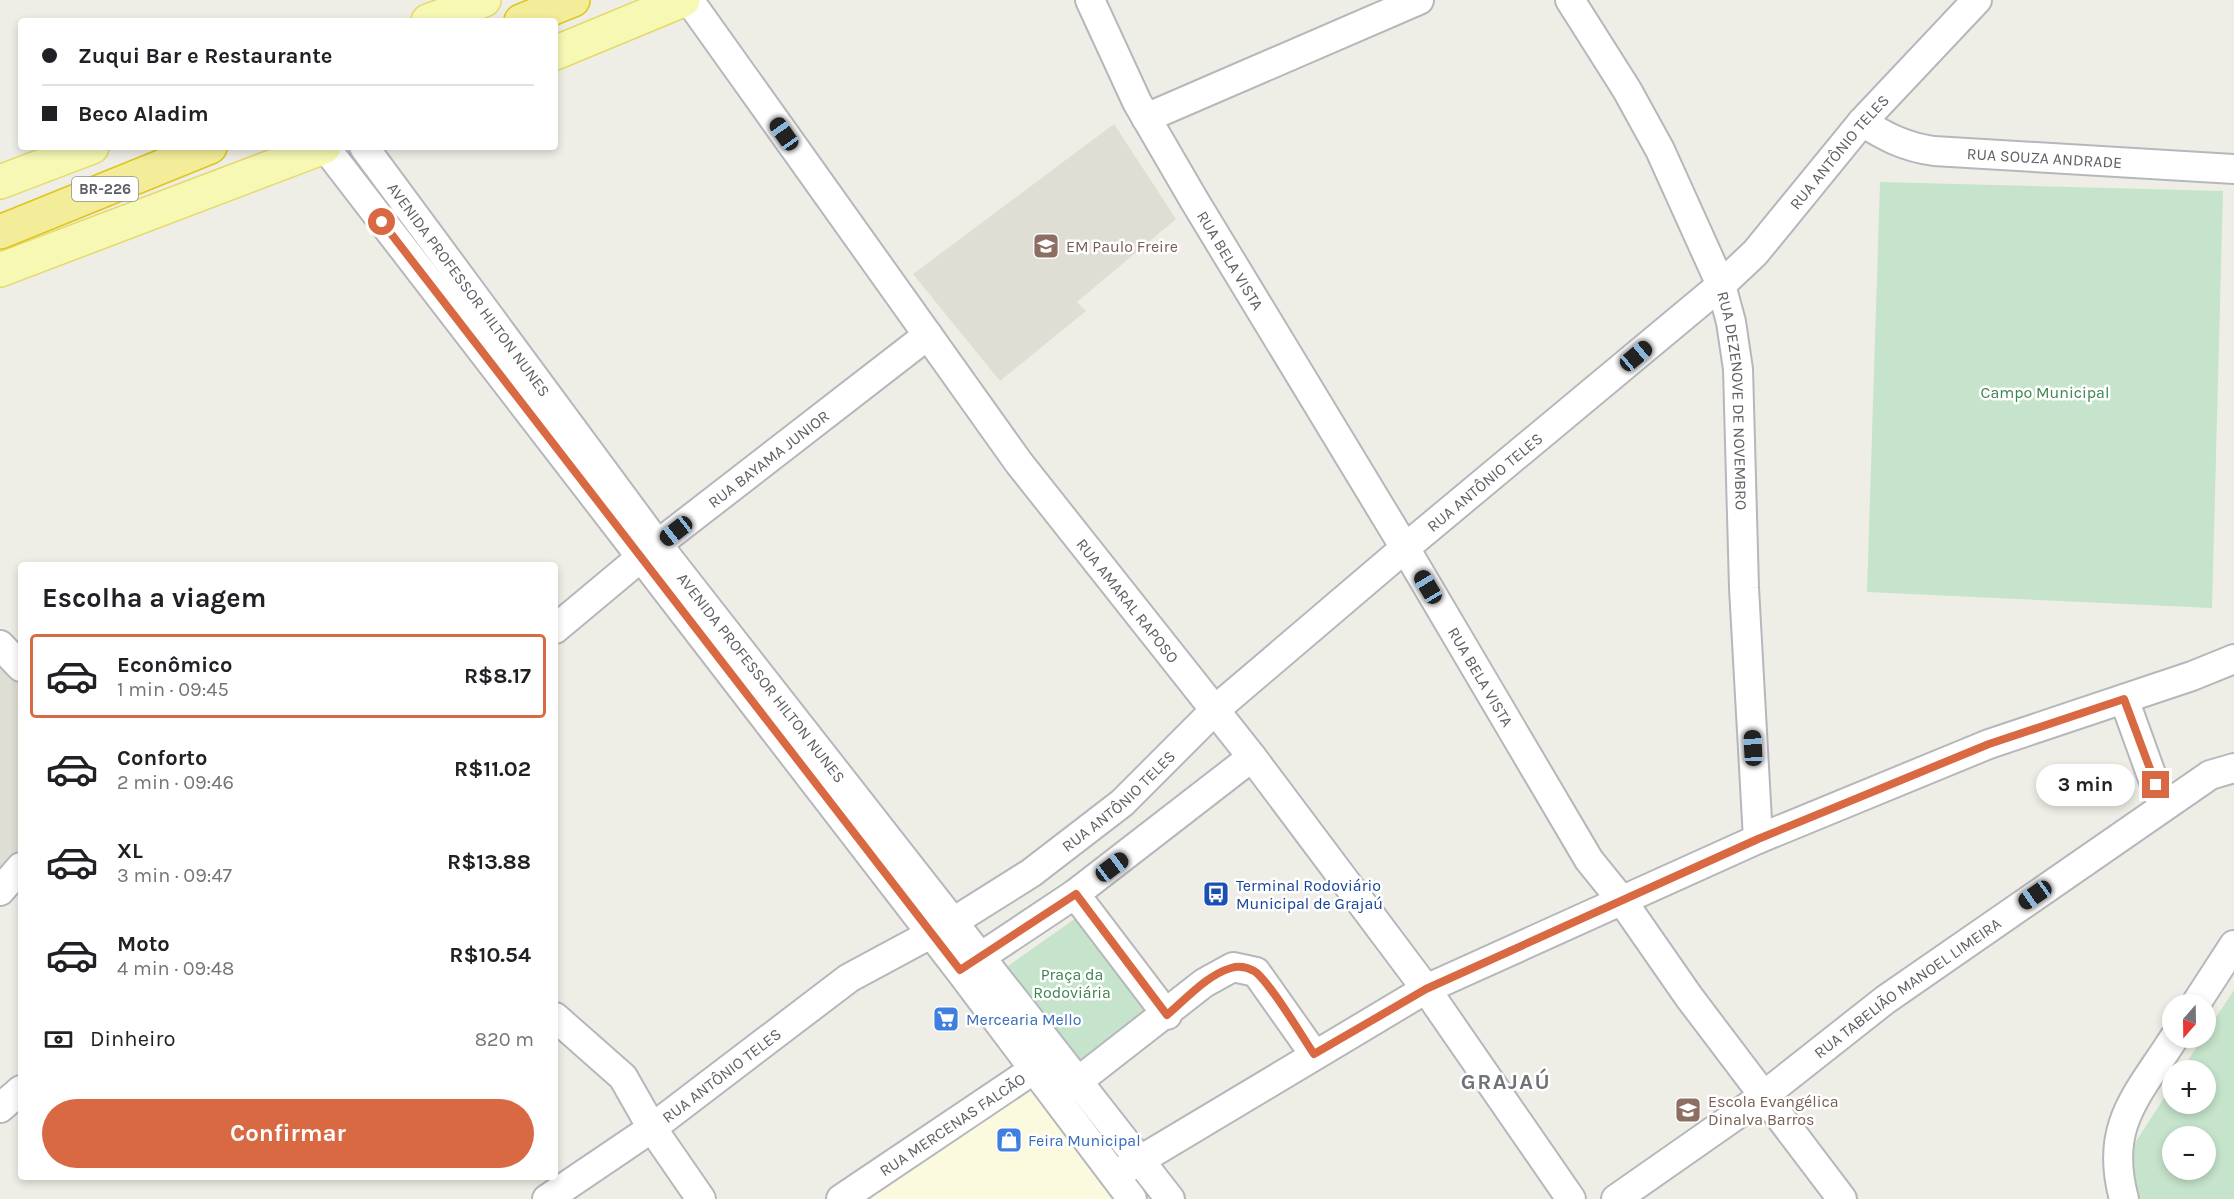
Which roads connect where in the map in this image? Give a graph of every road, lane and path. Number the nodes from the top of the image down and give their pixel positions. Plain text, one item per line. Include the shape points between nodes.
1 (484, 0) edge
2 (573, 0) edge
3 (683, 0) edge
4 (689, 0) edge
5 (1090, 0) edge
6 (1419, 0) edge
7 (1570, 0) edge
8 (1977, 0) edge
9 (436, 18) edge
10 (528, 18) edge
11 (558, 52) edge
12 (1146, 118) junction
13 (1862, 122) junction
14 (84, 150) edge
15 (203, 150) edge
16 (316, 150) edge
17 (326, 150) edge
18 (366, 150) edge
19 (2234, 169) edge
20 (0, 182) edge
21 (0, 232) edge
22 (0, 270) edge
23 (1721, 285) junction
24 (928, 335) junction
25 (1405, 548) junction
26 (649, 551) junction
27 (558, 627) edge
28 (0, 645) edge
29 (2234, 659) edge
30 (18, 664) edge
31 (2124, 699) junction
32 (1216, 710) junction
33 (1252, 757) junction
34 (2234, 768) edge
35 (1122, 802) junction
36 (2163, 807) junction
37 (1758, 839) junction
38 (1149, 840) junction
39 (18, 870) edge
40 (0, 891) edge
41 (1076, 894) junction
42 (1623, 902) junction
43 (941, 928) junction
44 (2234, 945) edge
45 (970, 964) junction
46 (1426, 989) junction
47 (2202, 994) edge
48 (1167, 1015) junction
49 (558, 1020) edge
50 (2168, 1048) edge
51 (1314, 1054) junction
52 (1033, 1070) junction
53 (1066, 1090) junction
54 (18, 1093) edge
55 (1762, 1096) junction
56 (0, 1108) edge
57 (652, 1128) junction
58 (1126, 1169) junction
59 (547, 1199) edge
60 (701, 1199) edge
61 (841, 1199) edge
62 (1132, 1199) edge
63 (1170, 1199) edge
64 (1571, 1199) edge
65 (1616, 1199) edge
66 (1842, 1199) edge
67 (2124, 1199) edge

1 - 9 main road
2 - 10 highway
3 - 11 main road
4 - 24 street, RUA AMARAL RAPOSO
5 - 12 street, RUA BELA VISTA
6 - 12 street
7 - 23 street, RUA DEZENOVE DE NOVEMBRO via 1660,150
8 - 13 street, RUA ANTÔNIO TELES
12 - 25 street, RUA BELA VISTA
13 - 19 street, RUA SOUZA ANDRADE via 1909,148
13 - 23 street, RUA ANTÔNIO TELES via 1755,253
14 - 20 main road
15 - 21 highway, BR-226
16 - 22 main road
17 - 26 street, AVENIDA PROFESSOR HILTON NUNES
18 - 26 street, AVENIDA PROFESSOR HILTON NUNES
23 - 25 street, RUA ANTÔNIO TELES
23 - 37 street, RUA DEZENOVE DE NOVEMBRO via 1738,369 1742,543
24 - 26 street, RUA BAYAMA JUNIOR
24 - 32 street, RUA AMARAL RAPOSO via 1019,463
25 - 32 street, RUA ANTÔNIO TELES
25 - 42 street, RUA BELA VISTA via 1589,860
26 - 27 street, RUA BAYAMA JUNIOR
26 - 43 street, AVENIDA PROFESSOR HILTON NUNES
28 - 30 street
29 - 31 street
31 - 36 street
31 - 37 street via 1989,744
32 - 33 street, RUA AMARAL RAPOSO
32 - 35 street, RUA ANTÔNIO TELES
33 - 38 street
33 - 46 street, RUA AMARAL RAPOSO
34 - 36 street, RUA TABELIÃO MANOEL LIMEIRA via 2210,775
35 - 38 street
35 - 43 street, RUA ANTÔNIO TELES via 1031,873
36 - 55 street, RUA TABELIÃO MANOEL LIMEIRA via 1885,1000
37 - 42 street
38 - 41 street
39 - 40 street
41 - 45 street
41 - 48 street
42 - 46 street
42 - 55 street, RUA BELA VISTA
43 - 45 street, AVENIDA PROFESSOR HILTON NUNES
43 - 57 street, RUA ANTÔNIO TELES via 849,978
44 - 47 street
45 - 52 street, AVENIDA PROFESSOR HILTON NUNES
45 - 53 street, AVENIDA PROFESSOR HILTON NUNES
46 - 51 street
46 - 64 street, RUA AMARAL RAPOSO
48 - 51 street via 1220,972 1244,968 1256,972 1265,983
48 - 53 street
49 - 57 street via 623,1077
50 - 67 street via 2120,1127 2117,1156
51 - 58 street
52 - 53 street, AVENIDA PROFESSOR HILTON NUNES
52 - 61 street, RUA MERCENAS FALCÃO
53 - 58 street, AVENIDA PROFESSOR HILTON NUNES
54 - 56 street
55 - 65 street, RUA TABELIÃO MANOEL LIMEIRA
55 - 66 street, RUA BELA VISTA
57 - 59 street, RUA ANTÔNIO TELES
57 - 60 street
58 - 62 street, AVENIDA PROFESSOR HILTON NUNES
58 - 63 street, AVENIDA PROFESSOR HILTON NUNES

